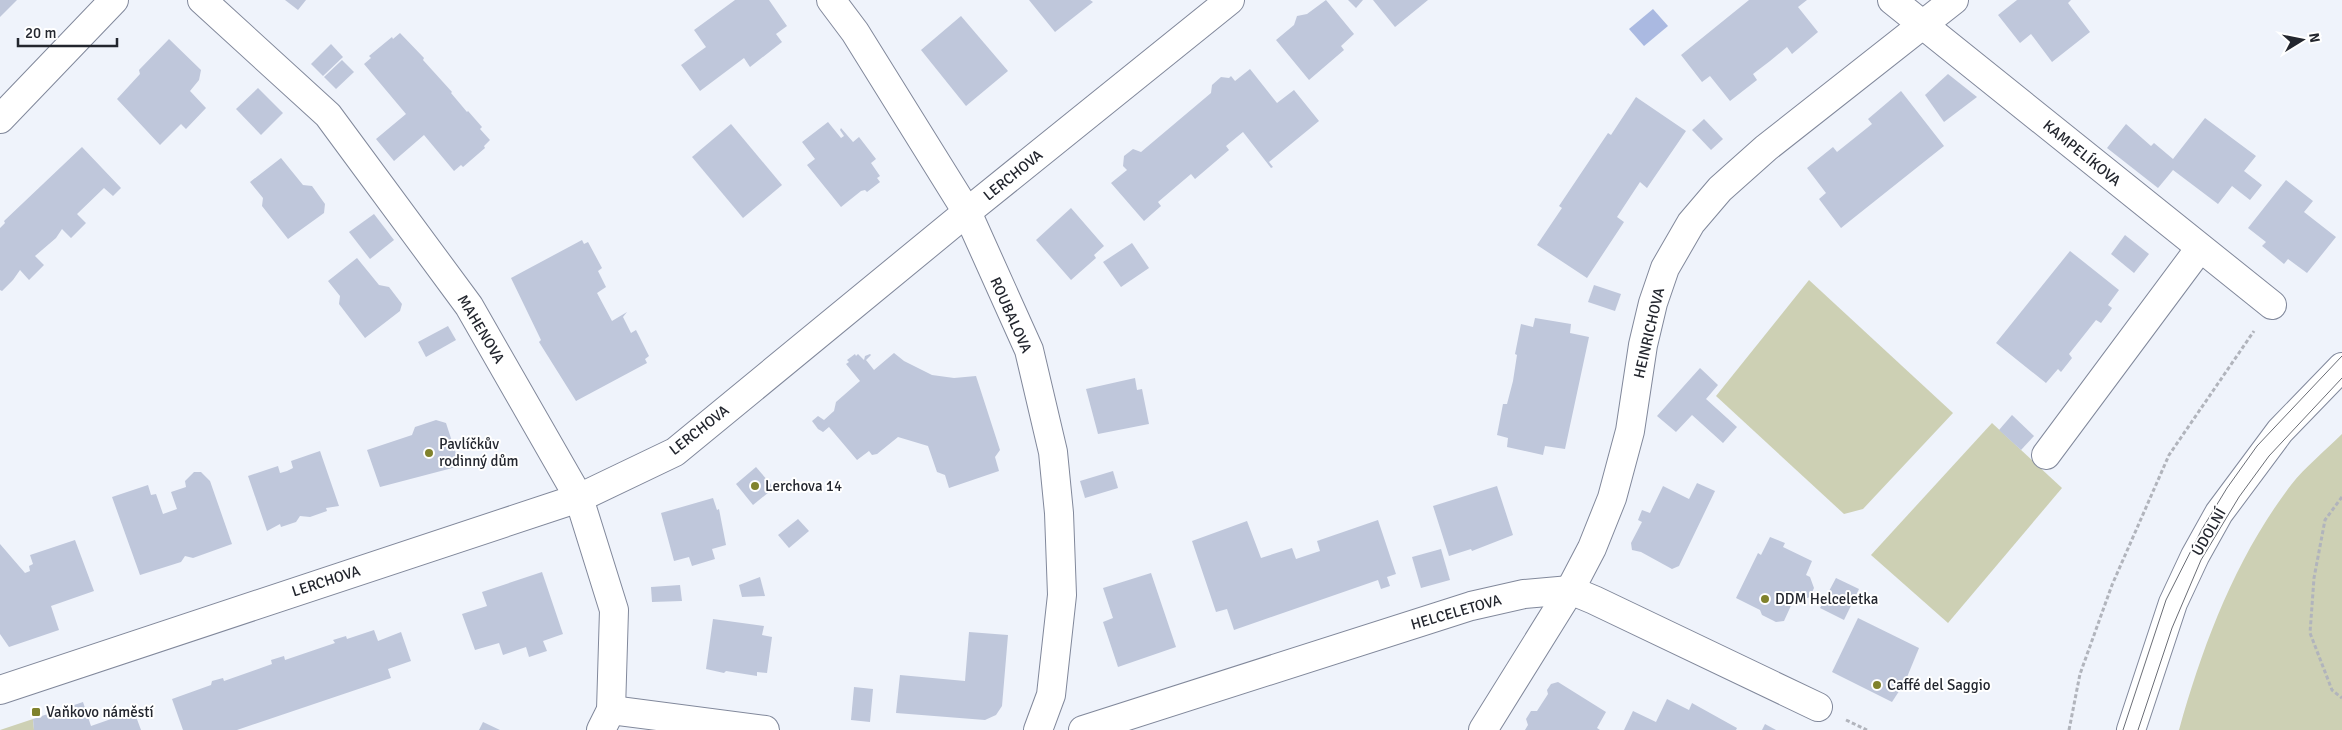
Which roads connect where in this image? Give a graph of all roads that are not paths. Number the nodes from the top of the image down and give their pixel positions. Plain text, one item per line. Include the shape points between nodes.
1 (114, 0) edge
2 (202, 0) edge
3 (831, 0) edge
4 (1230, 0) edge
5 (1892, 0) edge
6 (1954, 0) edge
7 (1921, 25) junction
8 (0, 119) edge
9 (967, 212) junction
10 (2200, 248) junction
11 (2272, 306) road end
12 (2342, 367) edge
13 (2046, 455) dead end
14 (579, 498) junction
15 (1570, 590) junction
16 (0, 690) edge
17 (1818, 707) dead end
18 (606, 720) edge
19 (765, 730) edge
20 (1038, 730) edge
21 (1084, 730) edge
22 (1483, 730) edge
23 (2131, 730) edge

1 - 8 street
2 - 14 street, MAHENOVA via 328,115 469,306
3 - 9 street, ROUBALOVA via 855,32
4 - 9 street, LERCHOVA
5 - 7 street, KAMPELÍKOVA
6 - 7 street, HEINRICHOVA
7 - 10 street, KAMPELÍKOVA
7 - 15 street, HEINRICHOVA via 1766,148 1720,189 1691,223 1665,268 1652,303 1630,431 1612,498 1592,548
9 - 14 street, LERCHOVA via 675,452
9 - 20 street, ROUBALOVA via 1029,350 1053,452 1062,595 1051,695
10 - 11 street, KAMPELÍKOVA
10 - 13 street
12 - 23 street, ÚDOLNÍ via 2280,431 2219,513 2173,603
14 - 16 street, LERCHOVA
14 - 18 street, MAHENOVA via 614,610
15 - 17 street
15 - 21 street, HELCELETOVA via 1524,594 1471,606
15 - 22 street, HEINRICHOVA
18 - 19 street

